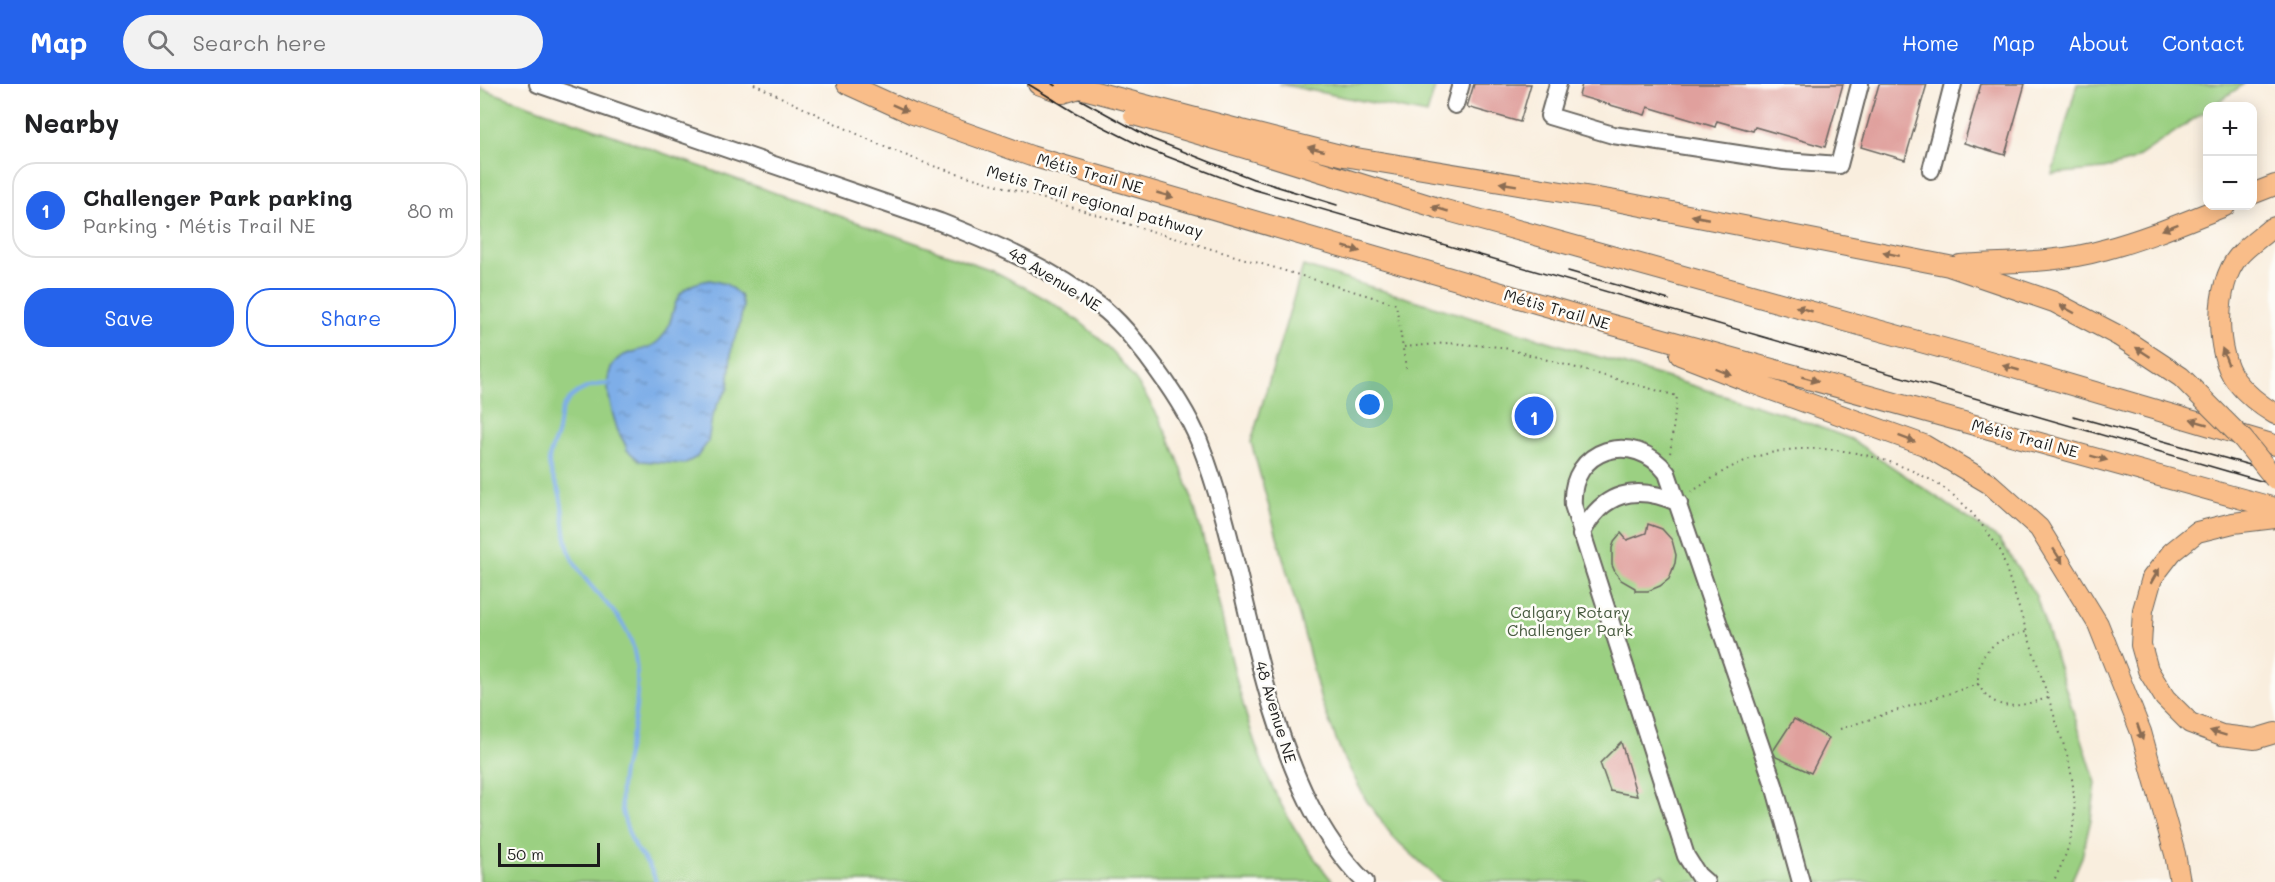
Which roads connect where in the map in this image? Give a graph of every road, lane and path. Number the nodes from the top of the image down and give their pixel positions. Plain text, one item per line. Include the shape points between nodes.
1 (538, 84) edge
2 (754, 84) edge
3 (846, 84) edge
4 (1038, 84) edge
5 (1461, 84) edge
6 (1558, 84) edge
7 (1860, 84) edge
8 (1953, 84) edge
9 (1455, 105) dead end
10 (1234, 136) junction
11 (1931, 170) dead end
12 (2275, 185) edge
13 (2257, 192) edge
14 (2215, 210) edge
15 (2275, 227) edge
16 (1949, 266) junction
17 (1591, 319) junction
18 (1404, 347) junction
19 (1406, 368) dead end
20 (2275, 414) edge
21 (2275, 445) edge
22 (1674, 463) dead end
23 (2275, 479) edge
24 (1683, 499) junction
25 (2275, 508) edge
26 (2275, 518) edge
27 (1581, 535) junction
28 (2026, 632) junction
29 (1978, 684) junction
30 (2048, 698) junction
31 (1840, 729) dead end
32 (2275, 733) edge
33 (1365, 882) edge
34 (1706, 882) edge
35 (1801, 882) edge
36 (2053, 882) edge
37 (2180, 882) edge

1 - 33 street, 48 Avenue NE via 940,222 1005,248 1102,307 1132,337 1169,387 1198,439 1222,510 1287,757 1324,832
2 - 18 path, Metis Trail regional pathway via 930,165 1396,304
3 -> 17 main road, Métis Trail NE via 913,114 1031,156
4 - 10 main road, bridge
5 - 9 street
6 - 7 street via 1549,116 1613,135 1784,161 1839,165
8 - 11 street
16 -> 10 main road via 1616,201
21 -> 10 main road via 2000,364 1438,208
12 - 13 main road
14 -> 16 main road via 2102,251 2038,261
20 -> 15 main road via 2258,404 2234,380 2221,344 2220,308 2237,258
23 -> 16 main road, bridge via 2243,439 2181,377 2119,336 2054,302
17 -> 25 main road, Métis Trail NE
17 -> 37 main road via 1924,445 1990,484 2039,528 2103,635 2141,732
18 - 19 path
18 - 22 path via 1448,343 1501,347 1677,396 1669,452
24 - 27 street via 1640,492 1620,496 1601,505
24 - 27 street via 1658,460 1627,449 1603,453 1580,470 1572,491
24 - 28 path via 1738,464 1801,448 1834,449 1893,464 1944,488 1984,526 2000,550
24 - 35 street
32 -> 26 main road via 2255,739 2222,735 2190,723 2165,698 2148,670 2141,645 2143,610 2152,578 2172,552 2197,531
27 - 34 street via 1686,856
28 - 29 path via 2005,637 1989,649 1979,665
28 - 30 path
29 - 30 path via 1991,701 2001,706
29 - 31 path
30 - 36 path via 2074,786 2074,825 2067,855

